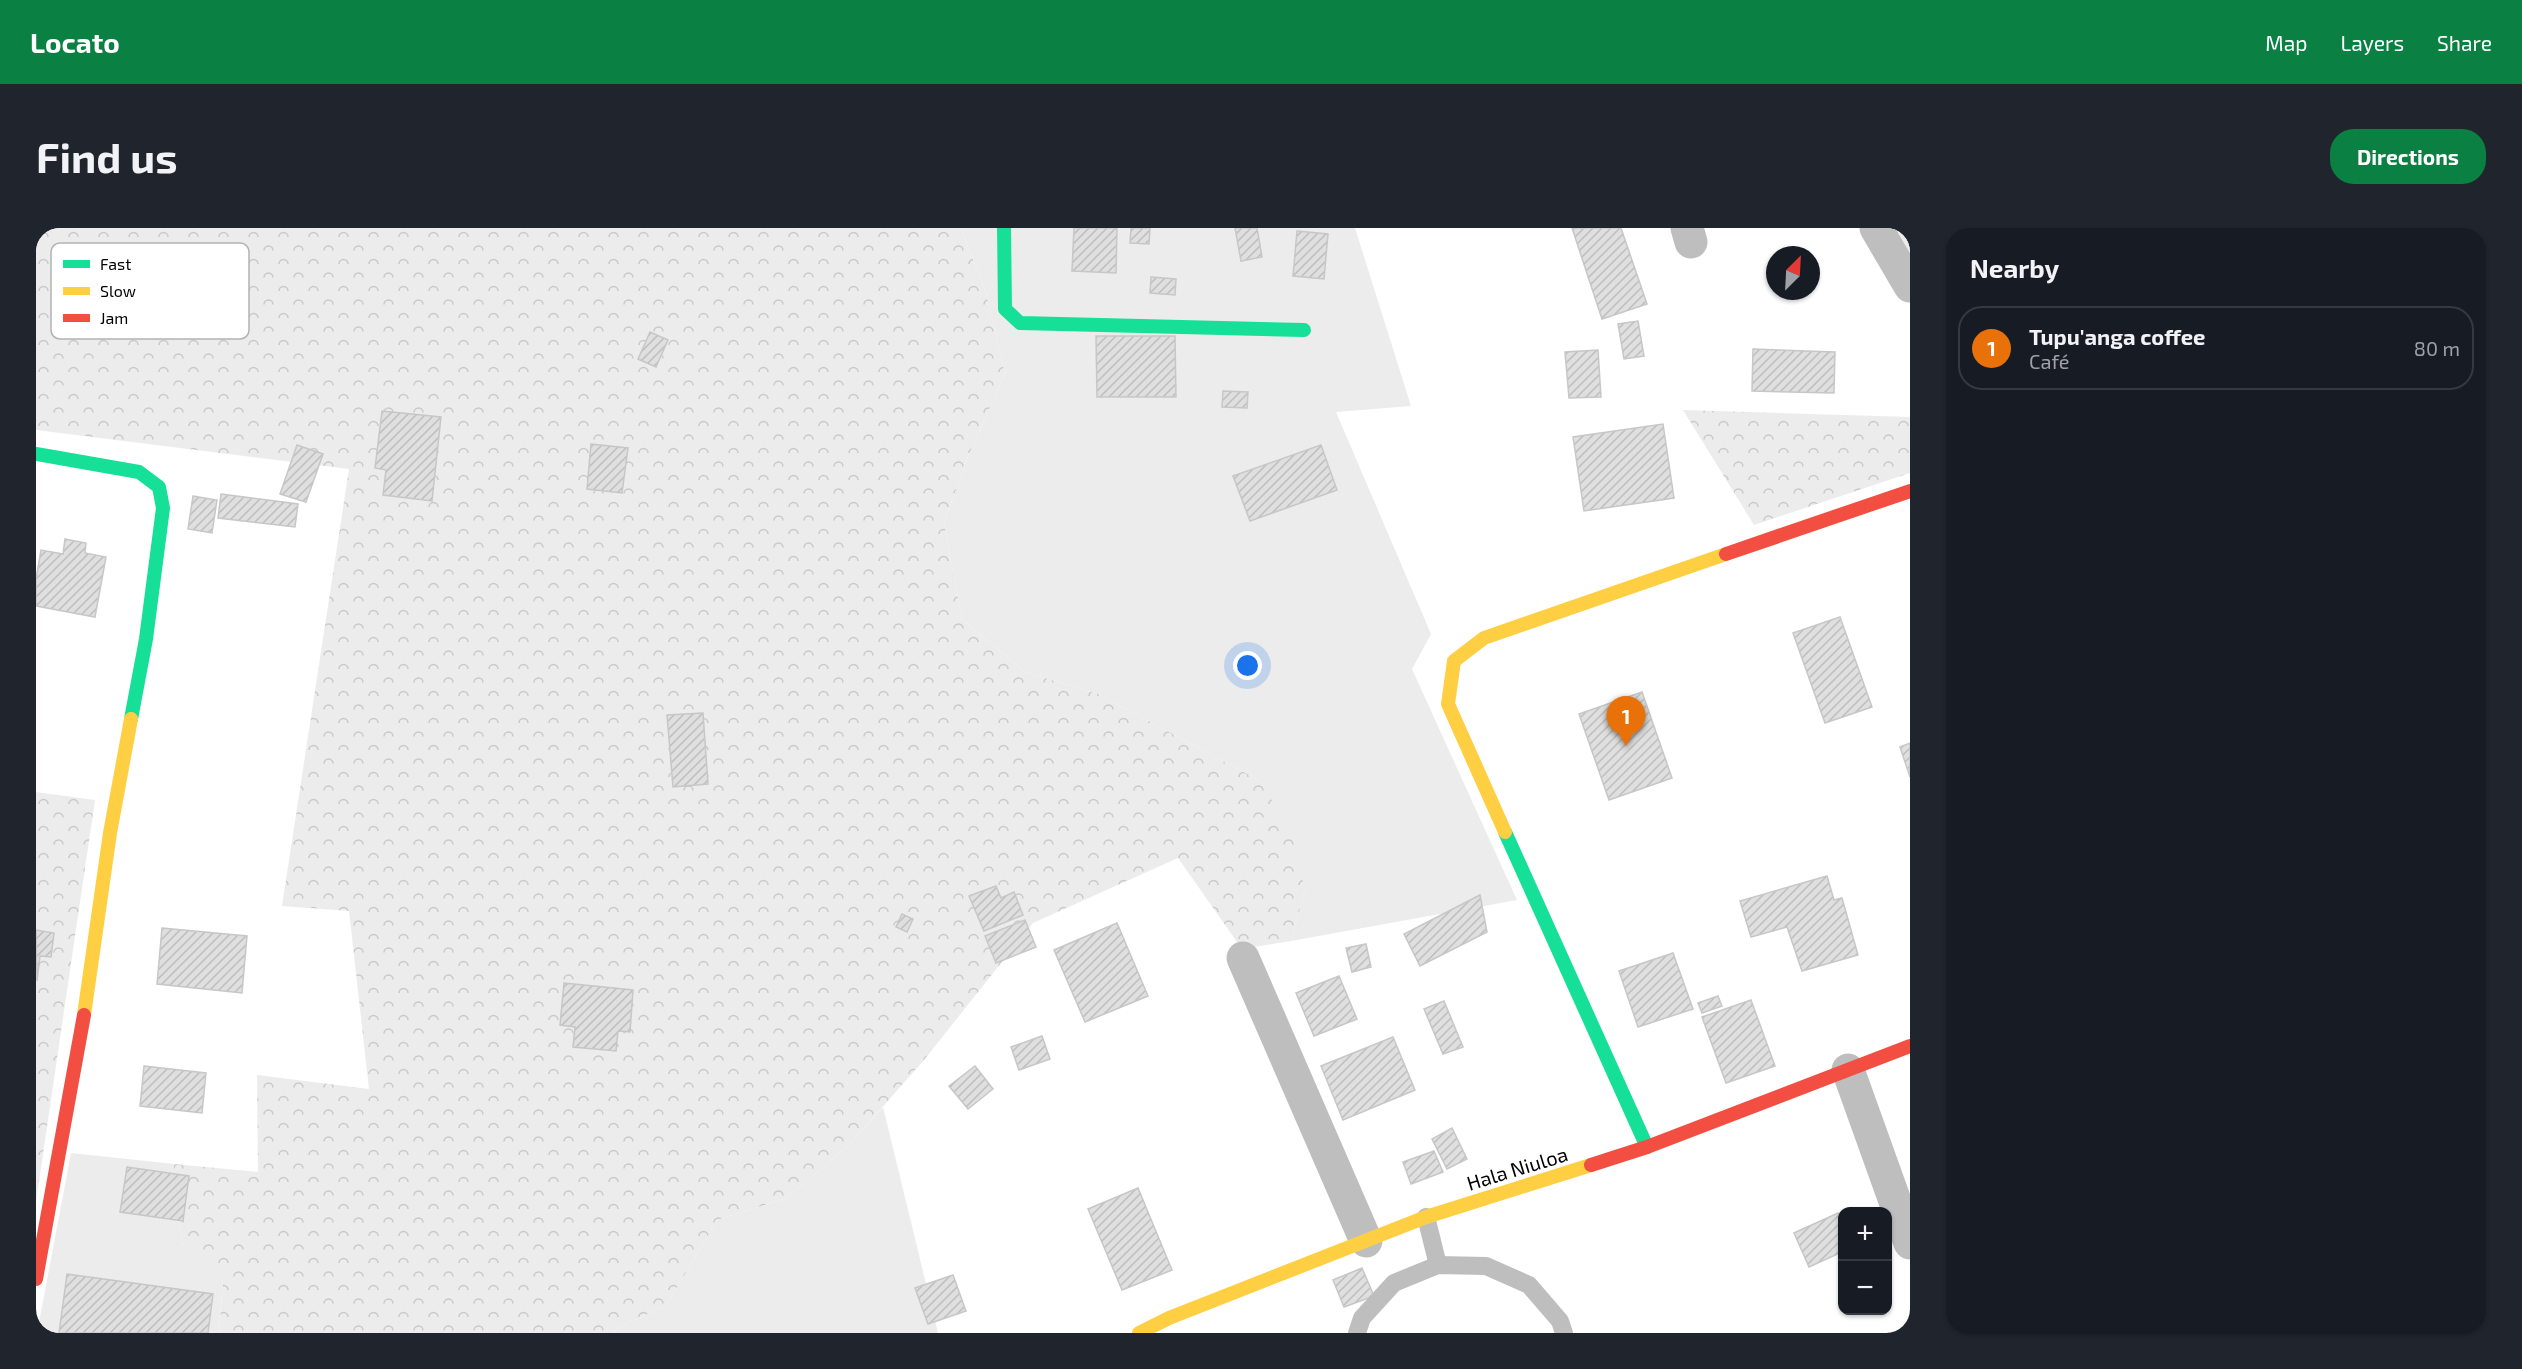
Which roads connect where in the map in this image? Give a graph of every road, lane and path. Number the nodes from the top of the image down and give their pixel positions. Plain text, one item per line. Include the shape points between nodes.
1 (1004, 228) edge
2 (1876, 228) edge
3 (1910, 286) edge
4 (1304, 330) dead end
5 (36, 454) edge
6 (1910, 491) edge
7 (1243, 958) dead end
8 (1910, 1046) edge
9 (1848, 1070) junction
10 (1647, 1148) junction
11 (1426, 1217) junction
12 (1366, 1240) junction
13 (1910, 1243) edge
14 (1438, 1265) junction
15 (36, 1279) edge
16 (1139, 1333) edge
17 (1357, 1333) edge
18 (1564, 1333) edge

1 - 4 street via 1005,309 1020,323
2 - 3 street
5 - 15 street via 139,472 159,487 164,508 83,1021
6 - 10 street via 1484,638 1454,661 1448,704
7 - 12 street
8 - 9 street, Hala Niuloa
9 - 10 street, Hala Niuloa
9 - 13 street
10 - 11 street, Hala Niuloa
11 - 12 street, Hala Niuloa
11 - 14 lane
12 - 16 street, Hala Niuloa
14 - 17 lane via 1394,1283 1362,1318
14 - 18 lane via 1486,1266 1529,1286 1560,1321

